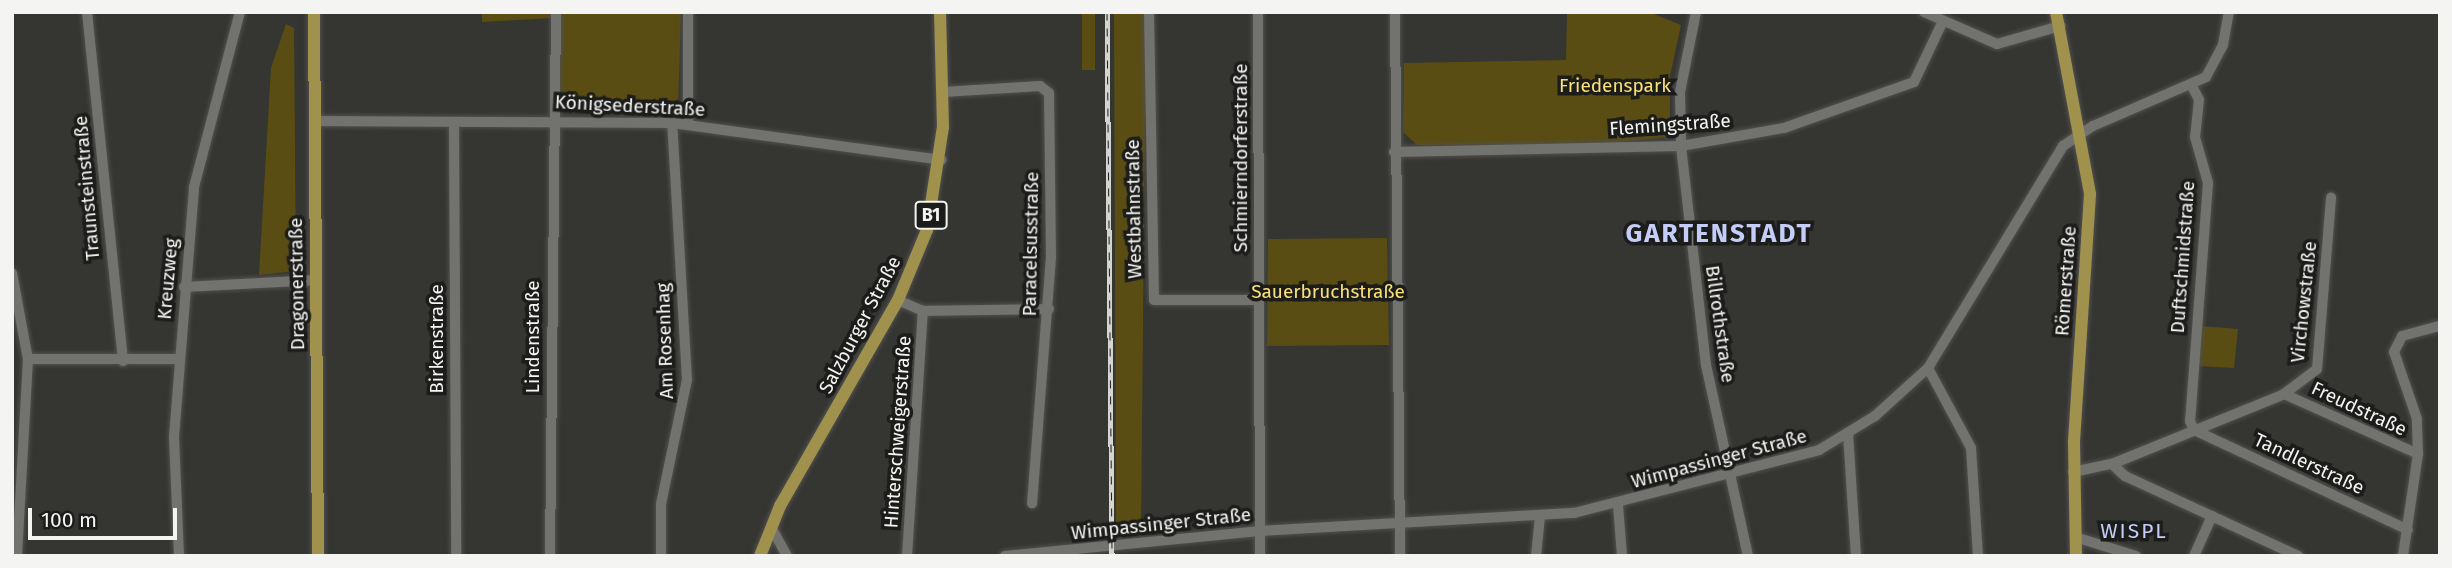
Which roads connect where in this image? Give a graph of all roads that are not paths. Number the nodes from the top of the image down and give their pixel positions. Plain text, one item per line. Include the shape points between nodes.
1 (87, 12) edge
2 (240, 12) edge
3 (314, 12) edge
4 (556, 12) edge
5 (688, 12) edge
6 (940, 12) edge
7 (1149, 12) edge
8 (1258, 12) edge
9 (1395, 12) edge
10 (1696, 12) edge
11 (1924, 12) edge
12 (2056, 12) edge
13 (2229, 12) edge
14 (1943, 21) junction
15 (2060, 26) junction
16 (2193, 88) junction
17 (943, 92) junction
18 (551, 119) junction
19 (315, 121) junction
20 (454, 122) junction
21 (672, 124) junction
22 (688, 125) junction
23 (2084, 132) junction
24 (1681, 146) junction
25 (1394, 152) junction
26 (941, 160) junction
27 (2331, 198) dead end
28 (12, 273) edge
29 (317, 280) junction
30 (184, 286) junction
31 (898, 300) junction
32 (1258, 300) junction
33 (1049, 309) junction
34 (923, 311) junction
35 (2440, 326) edge
36 (28, 359) junction
37 (178, 359) junction
38 (123, 361) junction
39 (1928, 368) junction
40 (2284, 394) junction
41 (2194, 430) junction
42 (1848, 433) junction
43 (2418, 454) junction
44 (2112, 464) junction
45 (1733, 470) junction
46 (2073, 472) junction
47 (1032, 503) dead end
48 (1618, 505) junction
49 (1540, 516) junction
50 (2212, 516) junction
51 (1403, 522) junction
52 (771, 527) junction
53 (2408, 530) junction
54 (1259, 531) junction
55 (2076, 537) junction
56 (17, 556) edge
57 (178, 556) edge
58 (318, 556) edge
59 (456, 556) edge
60 (550, 556) edge
61 (661, 556) edge
62 (760, 556) edge
63 (787, 556) edge
64 (907, 556) edge
65 (1005, 556) edge
66 (1260, 556) edge
67 (1400, 556) edge
68 (1536, 556) edge
69 (1622, 556) edge
70 (1748, 556) edge
71 (1856, 556) edge
72 (1979, 556) edge
73 (2076, 556) edge
74 (2136, 556) edge
75 (2194, 556) edge
76 (2298, 556) edge
77 (2403, 556) edge

1 - 38 street, Traunsteinstraße
2 - 30 street, Kreuzweg via 194,187
3 - 19 main road, Dragonerstraße
4 - 18 street, Lindenstraße
5 - 22 street
6 - 17 main road, Salzburger Straße / B1
7 - 32 street, Westbahnstraße via 1154,300
8 - 32 street, Schmierndorferstraße
9 - 25 street
10 - 24 street, Billrothstraße via 1680,92
11 - 14 street
12 - 15 main road, Römerstraße
13 - 16 street, Wimpassinger Straße via 2215,65
14 - 15 street via 1997,44
14 - 24 street, Flemingstraße via 1920,73 1903,88 1784,128
15 - 23 main road, Römerstraße
16 - 23 street, Wimpassinger Straße
16 - 41 street, Duftschmidstraße via 2199,100 2195,137 2208,183 2188,414
17 - 26 main road, Salzburger Straße / B1
17 - 33 street, Paracelsusstraße via 1040,86 1049,93
18 - 20 street, Königsederstraße
18 - 21 street, Königsederstraße
18 - 60 street, Lindenstraße
19 - 20 street, Königsederstraße
19 - 29 main road, Dragonerstraße
20 - 59 street, Birkenstraße
21 - 22 street, Königsederstraße
21 - 61 street, Am Rosenhag via 687,380 661,505
22 - 26 street, Königsederstraße
23 - 39 street, Wimpassinger Straße via 2045,170
23 - 46 main road, Römerstraße via 2090,209
24 - 25 street, Flemingstraße
24 - 45 street, Billrothstraße via 1706,365
25 - 51 street
26 - 31 main road, Salzburger Straße / B1 via 928,230
27 - 40 street, Virchowstraße via 2316,369
28 - 36 street
29 - 30 street
29 - 58 main road, Dragonerstraße
30 - 37 street, Kreuzweg
31 - 34 street, Hinterschweigerstraße
31 - 52 main road, Salzburger Straße / B1
32 - 54 street, Schmierndorferstraße
33 - 34 street, Hinterschweigerstraße
33 - 47 street, Paracelsusstraße
34 - 64 street, Hinterschweigerstraße
35 - 43 street via 2402,336 2394,352 2417,419
36 - 38 street
36 - 56 street
37 - 38 street
37 - 57 street, Kreuzweg
39 - 42 street, Wimpassinger Straße
39 - 72 street via 1971,448
40 - 41 street, Freudstraße
40 - 43 street, Freudstraße
41 - 44 street, Freudstraße
41 - 53 street, Tandlerstraße
42 - 45 street, Wimpassinger Straße via 1819,450
42 - 71 street
43 - 53 street, Freudstraße
44 - 46 street, Freudstraße
44 - 50 street
45 - 48 street, Wimpassinger Straße
45 - 70 street, Billrothstraße
46 - 55 main road, Römerstraße
48 - 49 street, Wimpassinger Straße
48 - 69 street
49 - 51 street, Wimpassinger Straße
49 - 68 street
50 - 75 street
50 - 76 street
51 - 54 street, Wimpassinger Straße
51 - 67 street
52 - 62 main road, Salzburger Straße / B1
52 - 63 street
53 - 77 street, Freudstraße
54 - 65 street, Wimpassinger Straße
54 - 66 street, Schmierndorferstraße
55 - 73 main road, Römerstraße
55 - 74 street

